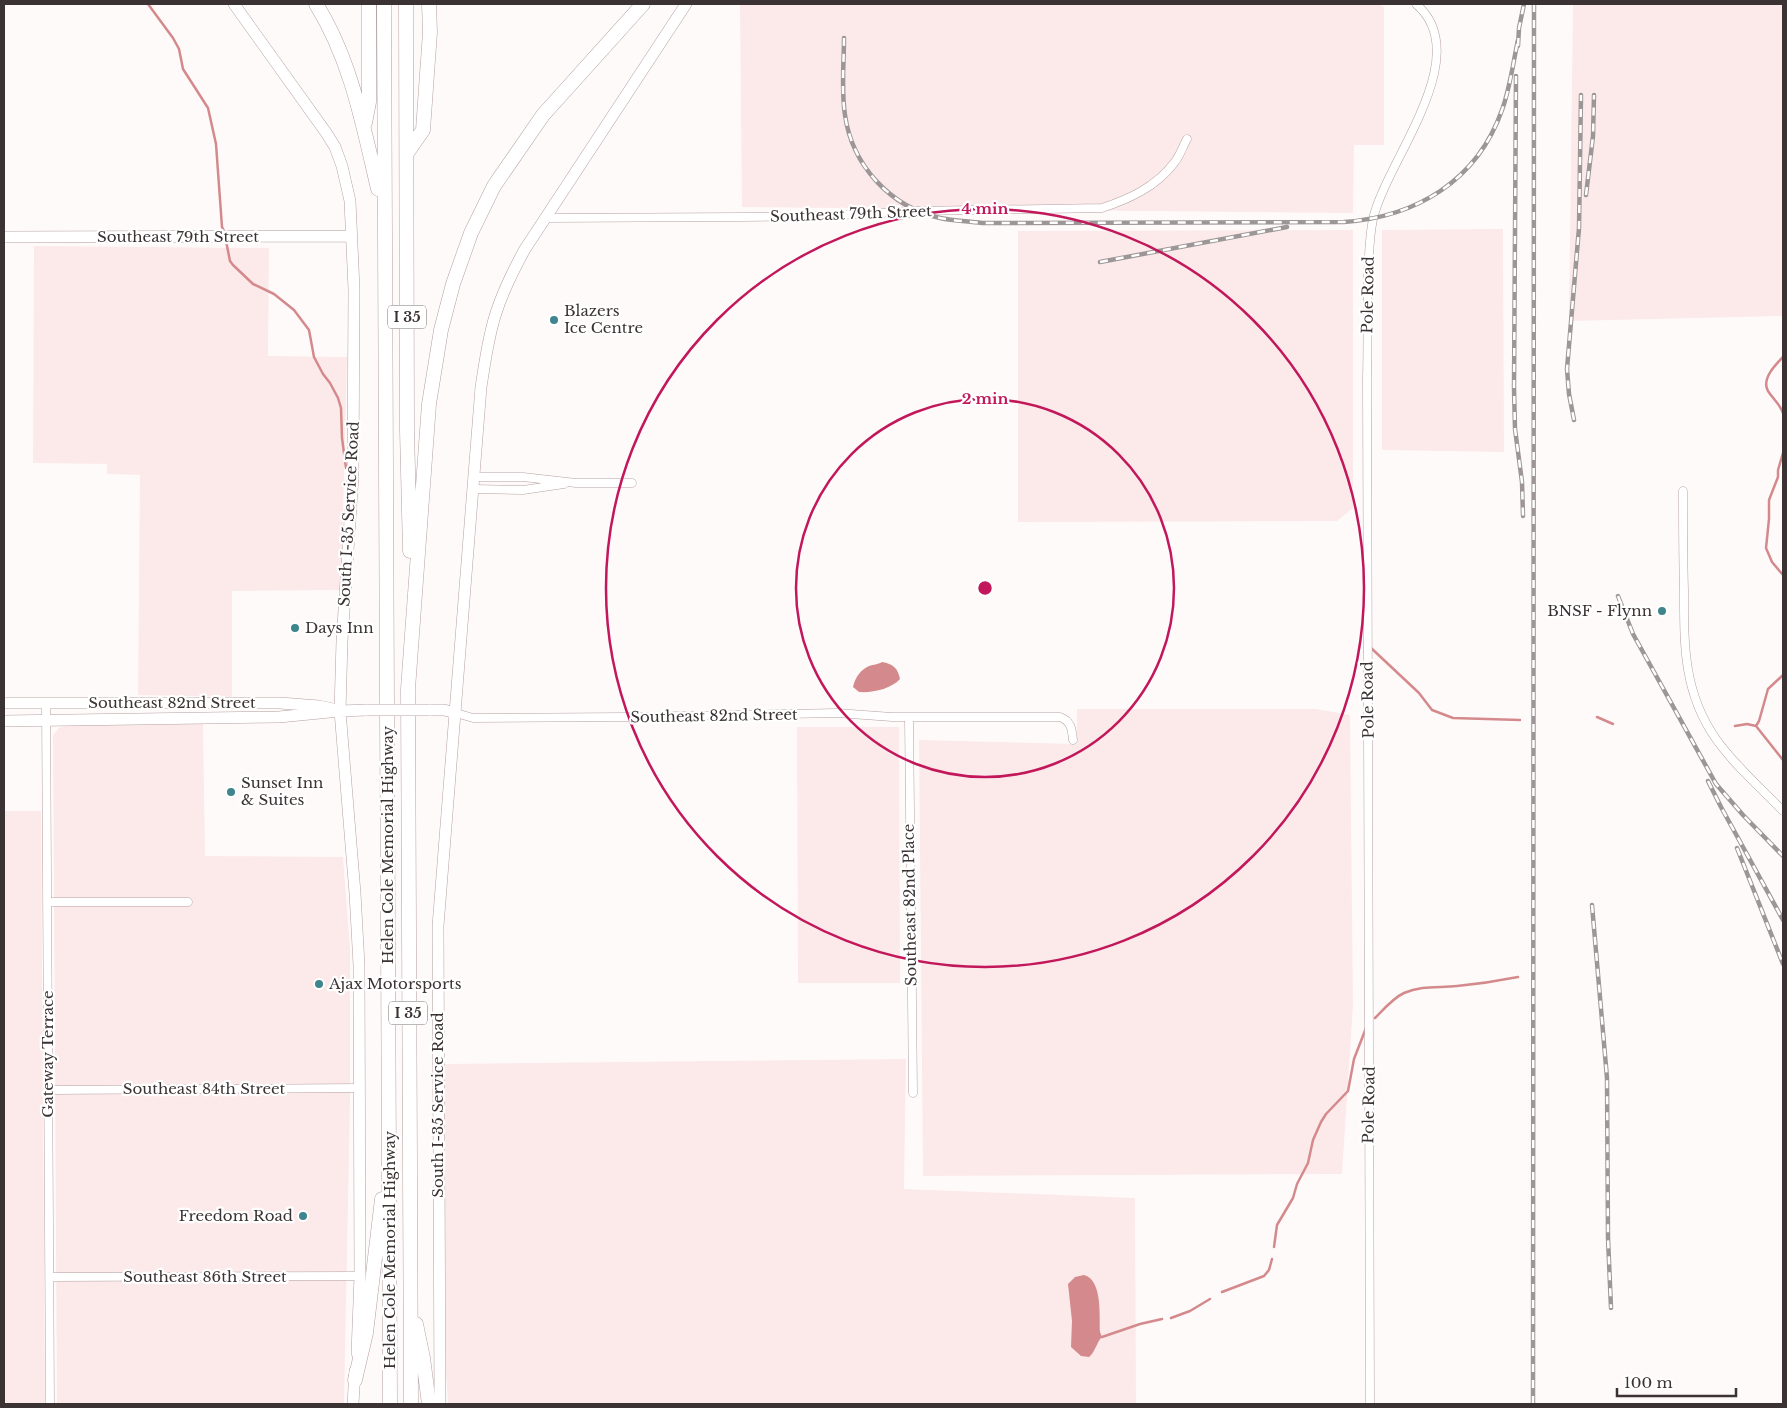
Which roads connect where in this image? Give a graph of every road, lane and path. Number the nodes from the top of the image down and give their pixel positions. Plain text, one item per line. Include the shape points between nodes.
1 (234, 4) edge
2 (316, 4) edge
3 (370, 4) edge
4 (384, 4) edge
5 (406, 4) edge
6 (429, 4) edge
7 (643, 4) edge
8 (686, 4) edge
9 (1416, 4) edge
10 (364, 129) junction
11 (1187, 138) dead end
12 (407, 153) junction
13 (384, 214) junction
14 (545, 218) junction
15 (352, 236) junction
16 (4, 237) edge
17 (474, 477) junction
18 (576, 483) junction
19 (632, 483) dead end
20 (474, 490) junction
21 (1683, 491) dead end
22 (412, 629) junction
23 (4, 703) edge
24 (46, 703) junction
25 (340, 711) junction
26 (456, 713) junction
27 (909, 717) junction
28 (47, 721) junction
29 (4, 722) edge
30 (1073, 740) dead end
31 (1783, 812) edge
32 (47, 902) junction
33 (188, 902) dead end
34 (360, 1088) junction
35 (48, 1090) junction
36 (913, 1093) dead end
37 (389, 1136) junction
38 (360, 1276) junction
39 (50, 1277) junction
40 (410, 1294) junction
41 (355, 1380) junction
42 (50, 1404) edge
43 (353, 1404) edge
44 (390, 1404) edge
45 (411, 1404) edge
46 (429, 1404) edge
47 (440, 1404) edge
48 (1370, 1404) edge

1 - 15 street, South I-35 Service Road via 335,147 347,183
2 - 10 highway via 340,50
3 - 10 highway via 369,102
4 - 13 highway, I 35
5 - 12 highway, I 35
6 - 12 highway via 423,130
7 - 22 highway via 543,115 494,186 470,233 441,330 429,404
8 - 14 street, South I-35 Service Road
9 - 48 street, Pole Road via 1435,32 1435,67 1424,106 1378,202 1369,252
10 - 13 highway
11 - 14 street, Southeast 79th Street via 1175,162 1146,189 1102,208 822,216
12 - 22 highway, I 35 via 407,430
13 - 37 highway, Helen Cole Memorial Highway / I 35
14 - 17 street, South I-35 Service Road via 510,277 495,314 481,387
15 - 16 street, Southeast 79th Street
15 - 25 street, South I-35 Service Road via 353,475
17 - 18 street via 523,477
17 - 20 street, South I-35 Service Road
18 - 19 street
18 - 20 street via 522,490
20 - 26 street, South I-35 Service Road
21 - 31 street via 1684,634 1689,679 1700,712 1716,738
22 - 40 highway, Helen Cole Memorial Highway / I 35 via 408,689
23 - 24 street, Southeast 82nd Street
24 - 25 street, Southeast 82nd Street via 280,703
24 - 28 street, Gateway Terrace
25 - 26 street, Southeast 82nd Street, bridge via 444,710
25 - 28 street, Southeast 82nd Street via 279,717
25 - 34 street, South I-35 Service Road via 358,933
26 - 27 street, Southeast 82nd Street via 473,718 837,714
26 - 47 street, South I-35 Service Road via 438,936
27 - 30 street, Southeast 82nd Street via 1060,717 1071,725
27 - 36 street, Southeast 82nd Place
28 - 29 street, Southeast 82nd Street
28 - 32 street, Gateway Terrace
32 - 33 street
32 - 35 street, Gateway Terrace
34 - 35 street, Southeast 84th Street
34 - 38 street, South I-35 Service Road
35 - 39 street, Gateway Terrace
37 - 41 highway via 366,1334
37 - 44 highway, Helen Cole Memorial Highway / I 35
38 - 39 street, Southeast 86th Street
38 - 41 street, South I-35 Service Road
39 - 42 street, Gateway Terrace
40 - 45 highway, Helen Cole Memorial Highway / I 35
40 - 46 highway
41 - 43 street, South I-35 Service Road

